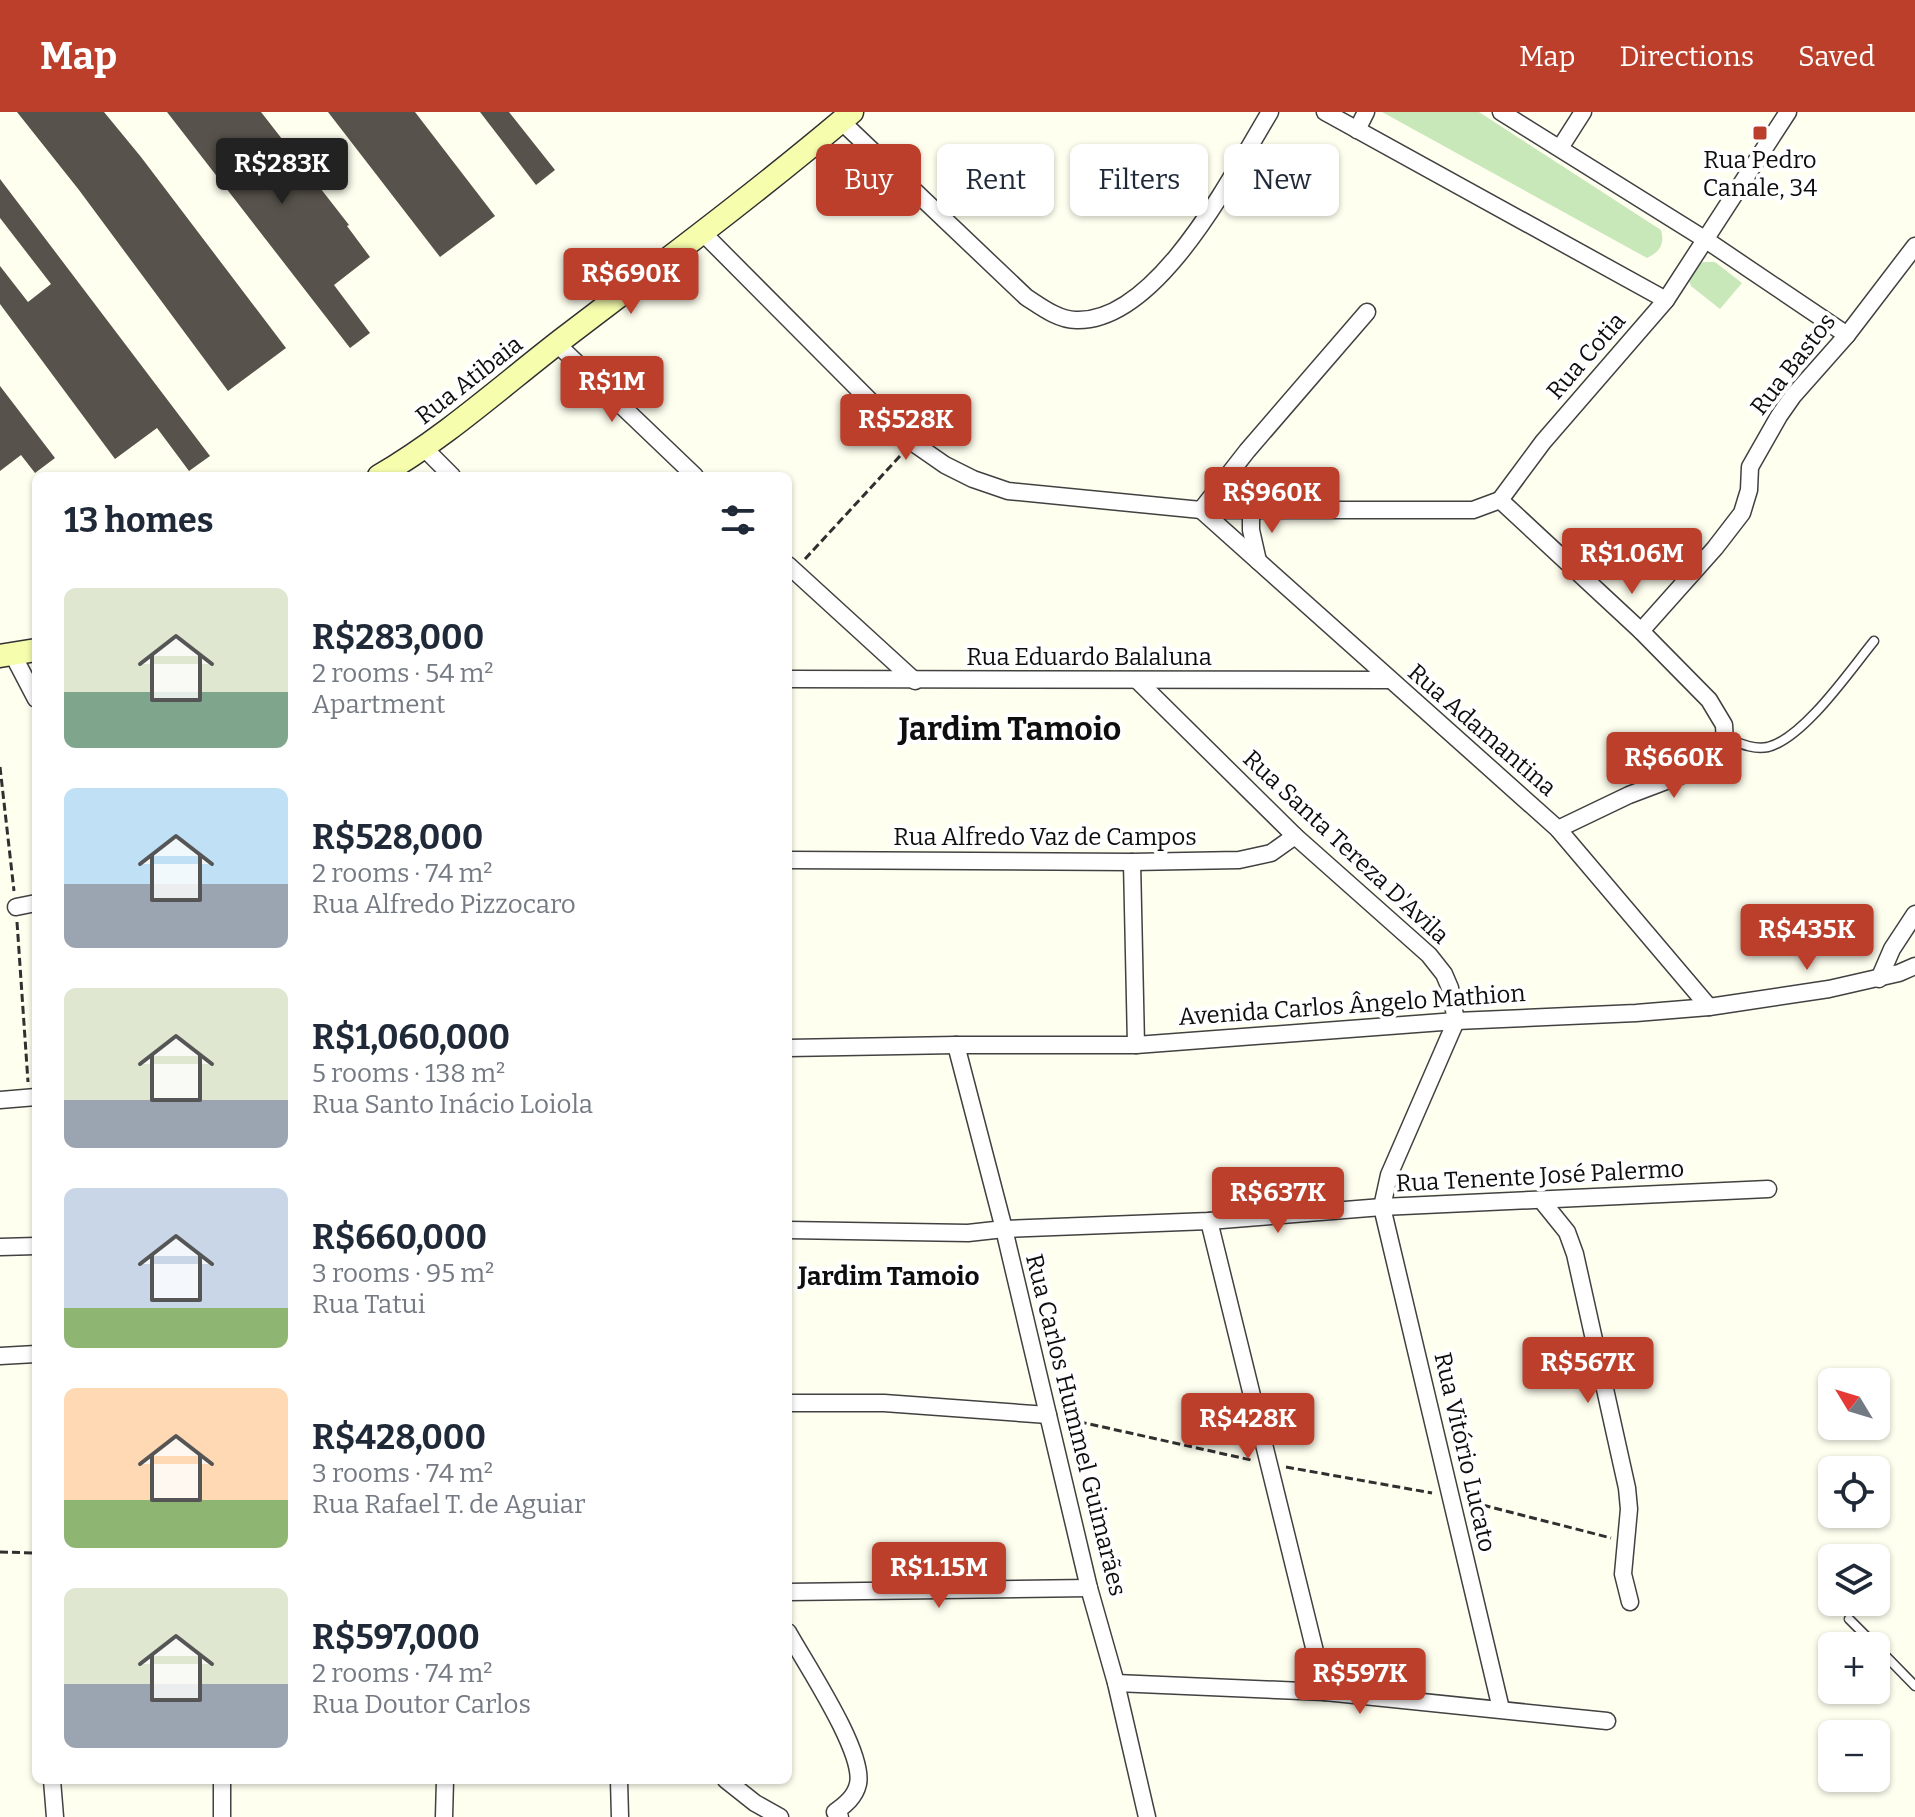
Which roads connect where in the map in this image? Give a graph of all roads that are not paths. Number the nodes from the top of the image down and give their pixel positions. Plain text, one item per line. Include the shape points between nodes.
1 (1270, 112) edge
2 (1325, 112) edge
3 (1366, 112) edge
4 (1501, 112) edge
5 (1583, 112) edge
6 (1788, 112) edge
7 (846, 116) edge
8 (1357, 130) junction
9 (1560, 148) junction
10 (703, 233) junction
11 (1706, 240) junction
12 (1915, 246) edge
13 (1666, 300) junction
14 (1367, 312) dead end
15 (1847, 335) junction
16 (557, 344) junction
17 (424, 448) junction
18 (385, 472) edge
19 (448, 472) edge
20 (691, 472) edge
21 (1500, 500) junction
22 (1201, 510) junction
23 (1251, 511) junction
24 (1259, 563) junction
25 (792, 569) edge
26 (1641, 631) junction
27 (1874, 641) dead end
28 (32, 651) edge
29 (6, 655) edge
30 (792, 679) edge
31 (1389, 680) junction
32 (915, 681) junction
33 (1138, 681) junction
34 (32, 693) edge
35 (1725, 731) junction
36 (1558, 829) junction
37 (1295, 836) junction
38 (792, 860) edge
39 (1132, 862) junction
40 (32, 904) edge
41 (16, 907) road end
42 (1915, 914) edge
43 (1915, 966) edge
44 (1879, 979) junction
45 (1709, 1007) junction
46 (1456, 1021) junction
47 (956, 1045) junction
48 (1136, 1045) junction
49 (792, 1048) edge
50 (32, 1097) edge
51 (0, 1100) edge
52 (1768, 1189) dead end
53 (1542, 1201) junction
54 (1382, 1207) junction
55 (1209, 1221) junction
56 (1004, 1229) junction
57 (792, 1230) edge
58 (32, 1246) edge
59 (0, 1247) edge
60 (32, 1354) edge
61 (0, 1356) edge
62 (792, 1403) edge
63 (1048, 1415) junction
64 (1089, 1588) junction
65 (792, 1592) edge
66 (1630, 1602) dead end
67 (1849, 1619) dead end
68 (1862, 1632) edge
69 (792, 1639) edge
70 (1890, 1660) edge
71 (1116, 1683) junction
72 (1915, 1686) edge
73 (1325, 1692) junction
74 (1501, 1709) junction
75 (1607, 1721) dead end
76 (52, 1784) edge
77 (222, 1784) edge
78 (445, 1784) edge
79 (619, 1784) edge
80 (731, 1784) edge
81 (834, 1815) edge
82 (55, 1817) edge
83 (222, 1817) edge
84 (444, 1817) edge
85 (620, 1817) edge
86 (780, 1817) edge
87 (1147, 1817) edge

1 - 7 street via 1185,249 1142,292 1109,315 1075,321 1026,297
2 - 8 street
3 - 8 street
4 - 9 street
5 - 9 street
6 - 11 street, Rua Cotia
7 - 10 main road, Rua Atibaia
8 - 13 street
9 - 11 street
10 - 16 main road, Rua Atibaia
10 - 22 street via 909,440 945,465 1008,491
11 - 13 street, Rua Cotia
11 - 15 street
12 - 15 street, Rua Bastos
13 - 21 street, Rua Cotia
14 - 22 street
15 - 26 street, Rua Bastos via 1793,396 1757,452 1748,471 1742,513
16 - 17 main road, Rua Atibaia
16 - 20 street
17 - 18 main road, Rua Atibaia
17 - 19 street
21 - 23 street via 1473,510
21 - 26 street
22 - 23 street
22 - 24 street, Rua Adamantina
23 - 24 street
24 - 31 street, Rua Adamantina
25 - 32 street
26 - 35 street via 1709,700
27 - 35 lane via 1829,698 1789,737 1768,747 1749,747
28 - 29 main road
29 - 34 street
30 - 32 street, Rua Eduardo Balaluna
31 - 33 street, Rua Eduardo Balaluna
31 - 36 street, Rua Adamantina
32 - 33 street, Rua Eduardo Balaluna
33 - 37 street, Rua Santa Tereza D'Avila
35 - 36 street via 1721,752 1703,767
36 - 45 street, Rua Adamantina
37 - 39 street, Rua Alfredo Vaz de Campos via 1271,853 1239,860
37 - 46 street, Rua Santa Tereza D'Avila via 1429,955 1450,988
38 - 39 street, Rua Alfredo Vaz de Campos
39 - 48 street
40 - 41 street
42 - 44 street
43 - 44 street, Avenida Carlos Ângelo Mathion
44 - 45 street, Avenida Carlos Ângelo Mathion
45 - 46 street, Avenida Carlos Ângelo Mathion
46 - 48 street, Avenida Carlos Ângelo Mathion
46 - 54 street via 1389,1175
47 - 48 street, Avenida Carlos Ângelo Mathion
47 - 49 street, Avenida Carlos Ângelo Mathion
47 - 56 street, Rua Carlos Hummel Guimarães
50 - 51 street
52 - 53 street, Rua Tenente José Palermo
53 - 54 street, Rua Tenente José Palermo
53 - 66 street via 1567,1232 1575,1254 1627,1488 1623,1574
54 - 55 street, Rua Tenente José Palermo
54 - 74 street, Rua Vitório Lucato
55 - 56 street, Rua Tenente José Palermo
55 - 73 street
56 - 57 street, Rua Tenente José Palermo
56 - 63 street, Rua Carlos Hummel Guimarães
58 - 59 street
60 - 61 street
62 - 63 street via 884,1403
63 - 64 street, Rua Carlos Hummel Guimarães
64 - 65 street
64 - 71 street, Rua Carlos Hummel Guimarães
67 - 68 lane
69 - 81 street via 852,1745 858,1768 858,1785
70 - 72 lane
71 - 73 street
71 - 87 street, Rua Carlos Hummel Guimarães
73 - 74 street
74 - 75 street
76 - 82 street
77 - 83 street
78 - 84 street
79 - 85 street
80 - 86 street

